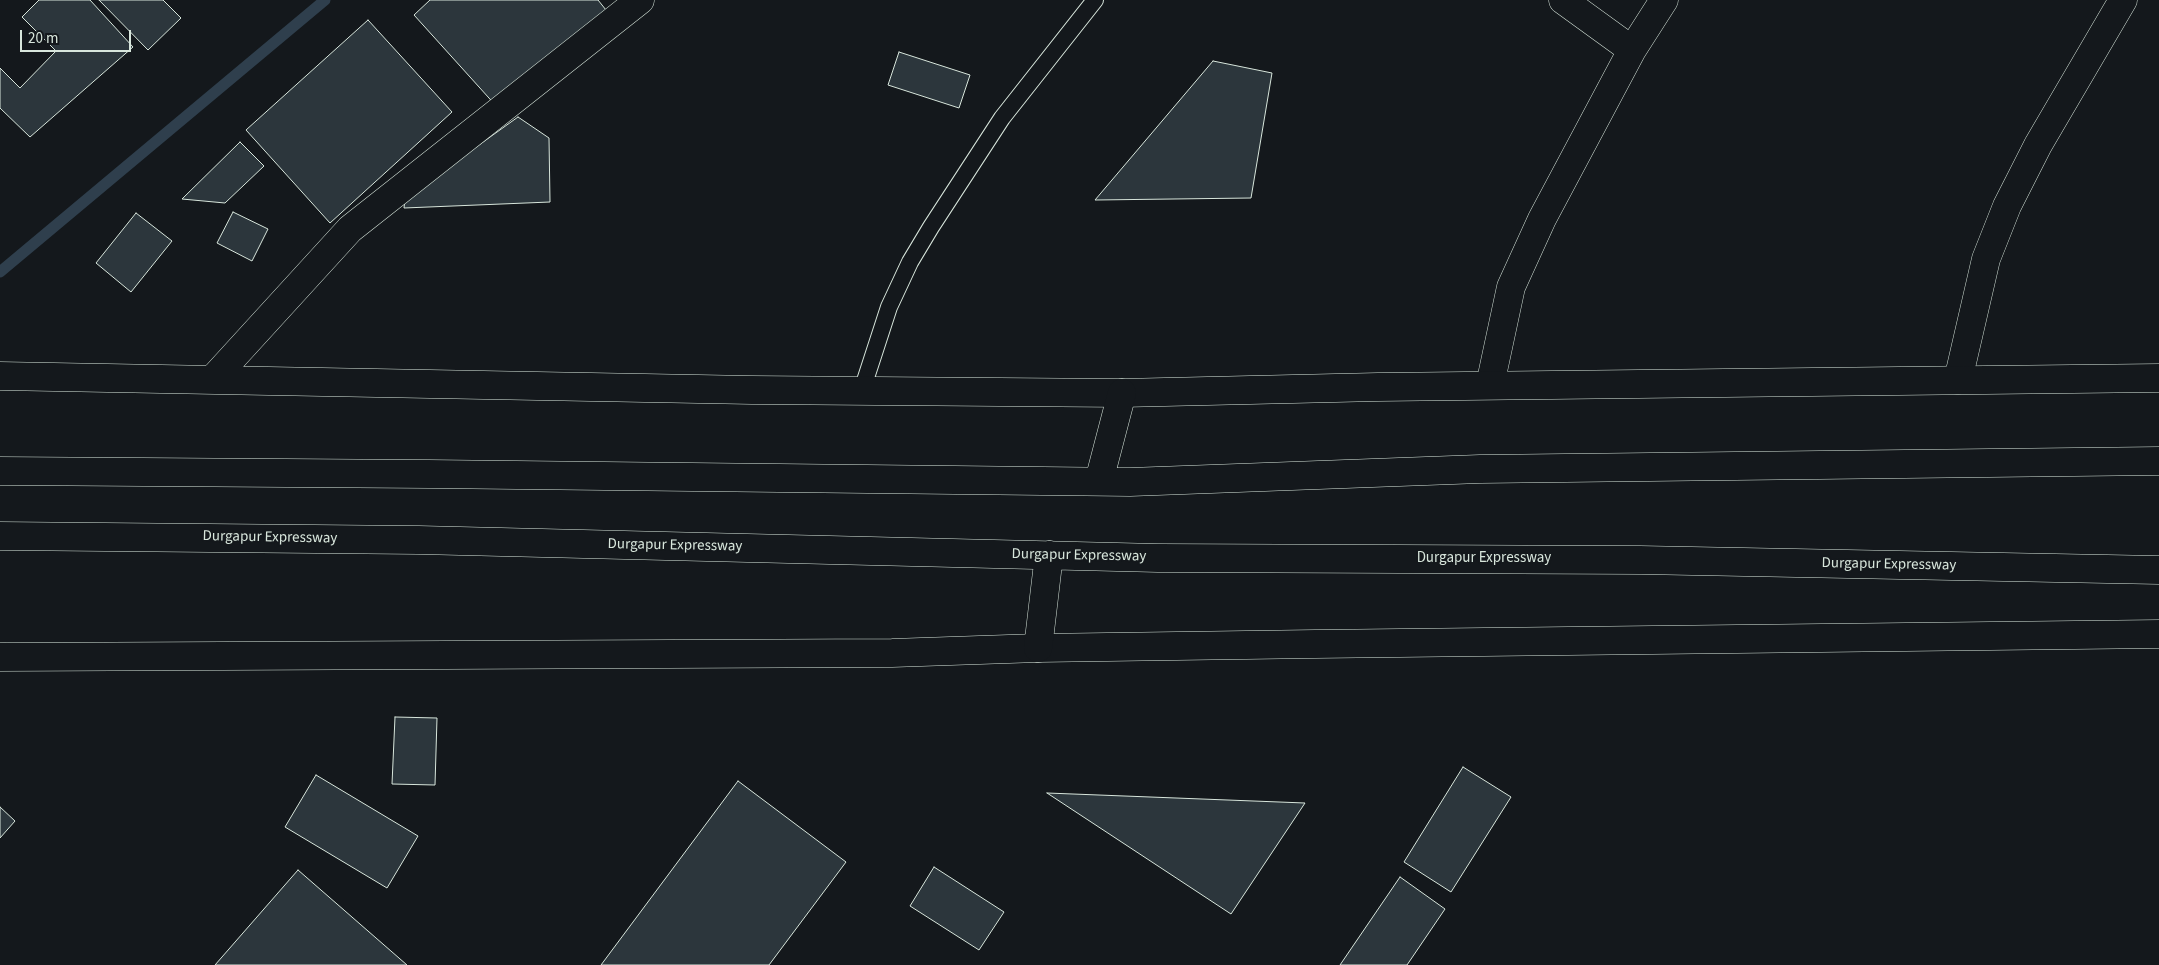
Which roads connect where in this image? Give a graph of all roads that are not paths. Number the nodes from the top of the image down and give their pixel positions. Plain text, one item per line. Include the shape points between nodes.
1 (640, 0) edge
2 (1095, 0) edge
3 (1563, 0) edge
4 (1664, 0) edge
5 (2123, 0) edge
6 (1632, 50) junction
7 (0, 376) edge
8 (2159, 378) edge
9 (213, 379) junction
10 (1958, 380) junction
11 (1490, 386) junction
12 (862, 390) junction
13 (1122, 393) junction
14 (2159, 462) edge
15 (0, 472) edge
16 (1099, 481) junction
17 (0, 536) edge
18 (1049, 555) junction
19 (2159, 570) edge
20 (2159, 634) edge
21 (1038, 648) junction
22 (0, 658) edge

1 - 9 main road via 350,229
2 - 12 lane via 1002,118 930,227 889,307
3 - 6 main road
4 - 6 main road
5 - 10 main road via 2038,145 2007,206 1986,259
6 - 11 main road via 1542,219 1511,287
7 - 9 main road
8 - 10 main road
9 - 12 main road
10 - 11 main road
11 - 13 main road
12 - 13 main road
13 - 16 main road
14 - 16 main road via 1480,469
15 - 16 main road
17 - 18 main road, Durgapur Expressway via 419,540
18 - 19 main road, Durgapur Expressway via 1650,560
18 - 21 main road
20 - 21 main road
21 - 22 main road via 882,653

